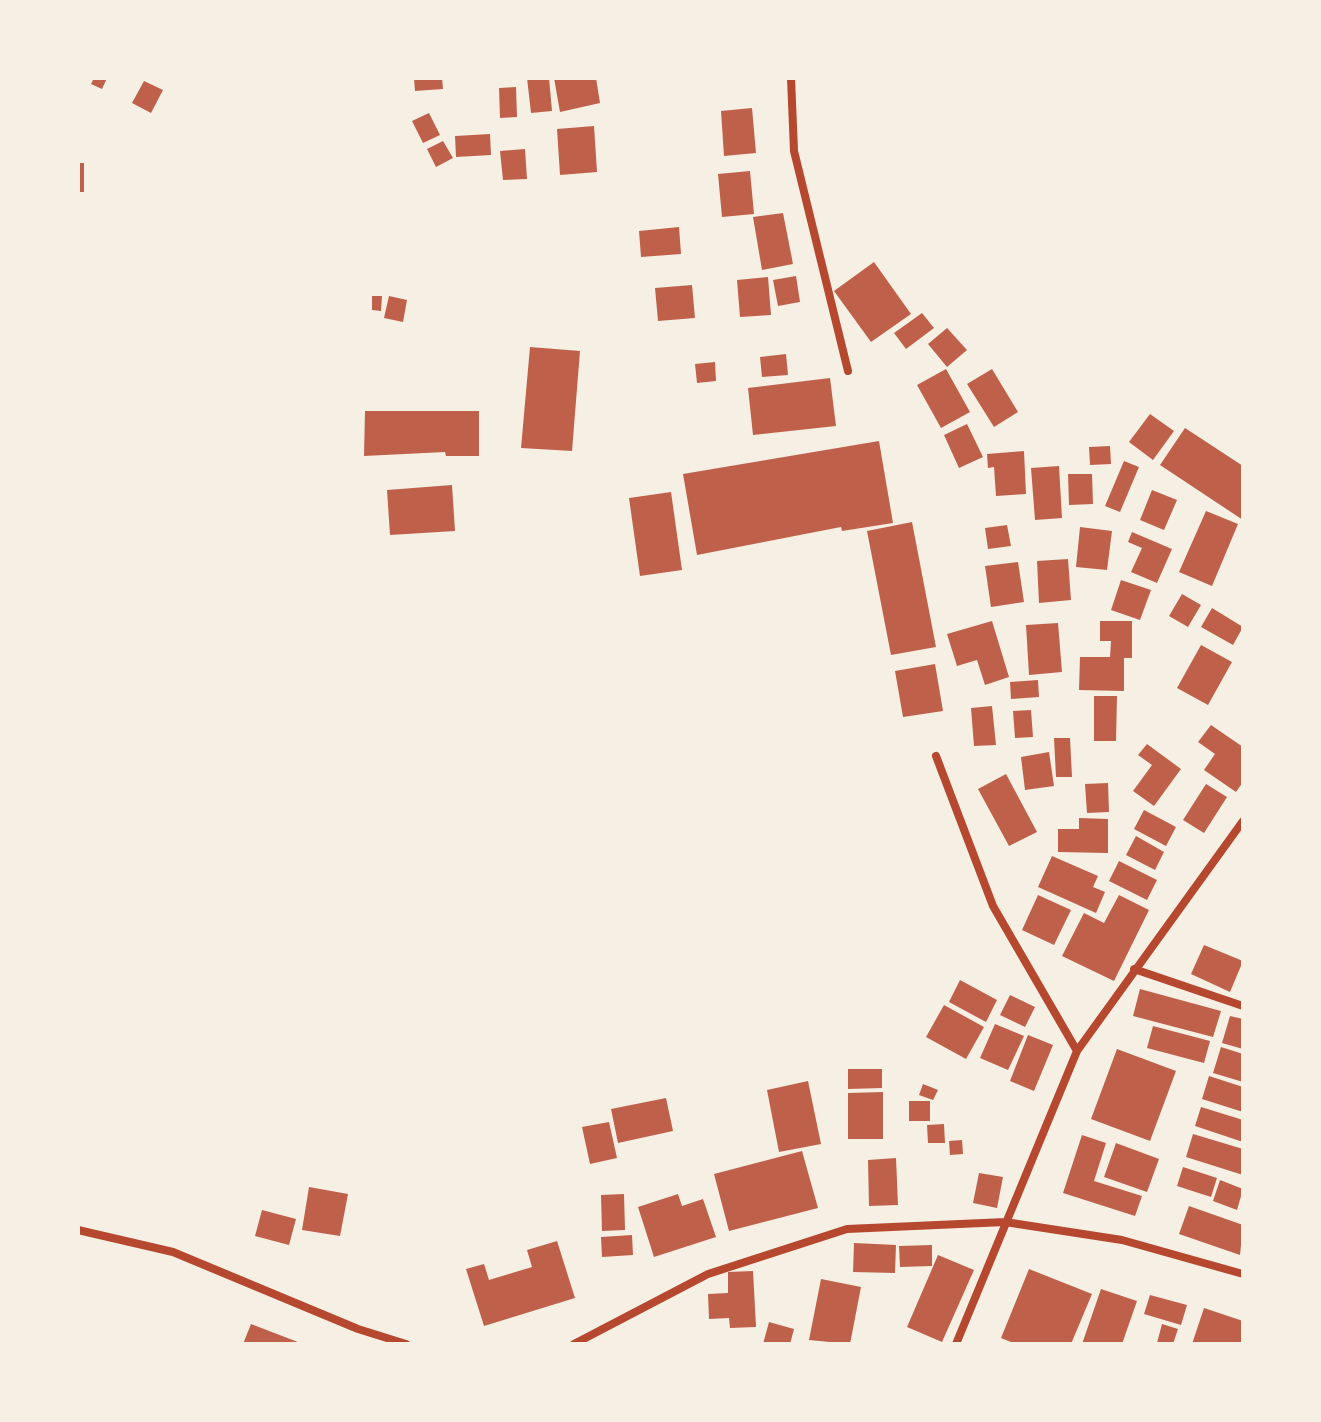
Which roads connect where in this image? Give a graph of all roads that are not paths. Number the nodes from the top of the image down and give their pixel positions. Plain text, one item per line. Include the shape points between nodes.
1 (791, 78) edge
2 (848, 371) dead end
3 (936, 756) dead end
4 (1243, 821) edge
5 (1134, 969) junction
6 (1243, 1006) edge
7 (1077, 1051) junction
8 (1005, 1222) junction
9 (78, 1230) edge
10 (1243, 1274) edge
11 (406, 1344) edge
12 (574, 1344) edge
13 (956, 1344) edge

1 - 2 street via 794,151
3 - 7 street via 993,906
4 - 5 street
5 - 6 street
5 - 7 street
7 - 8 street
8 - 10 street via 1122,1240
8 - 12 street via 847,1229 708,1274
8 - 13 street
9 - 11 street via 173,1252

